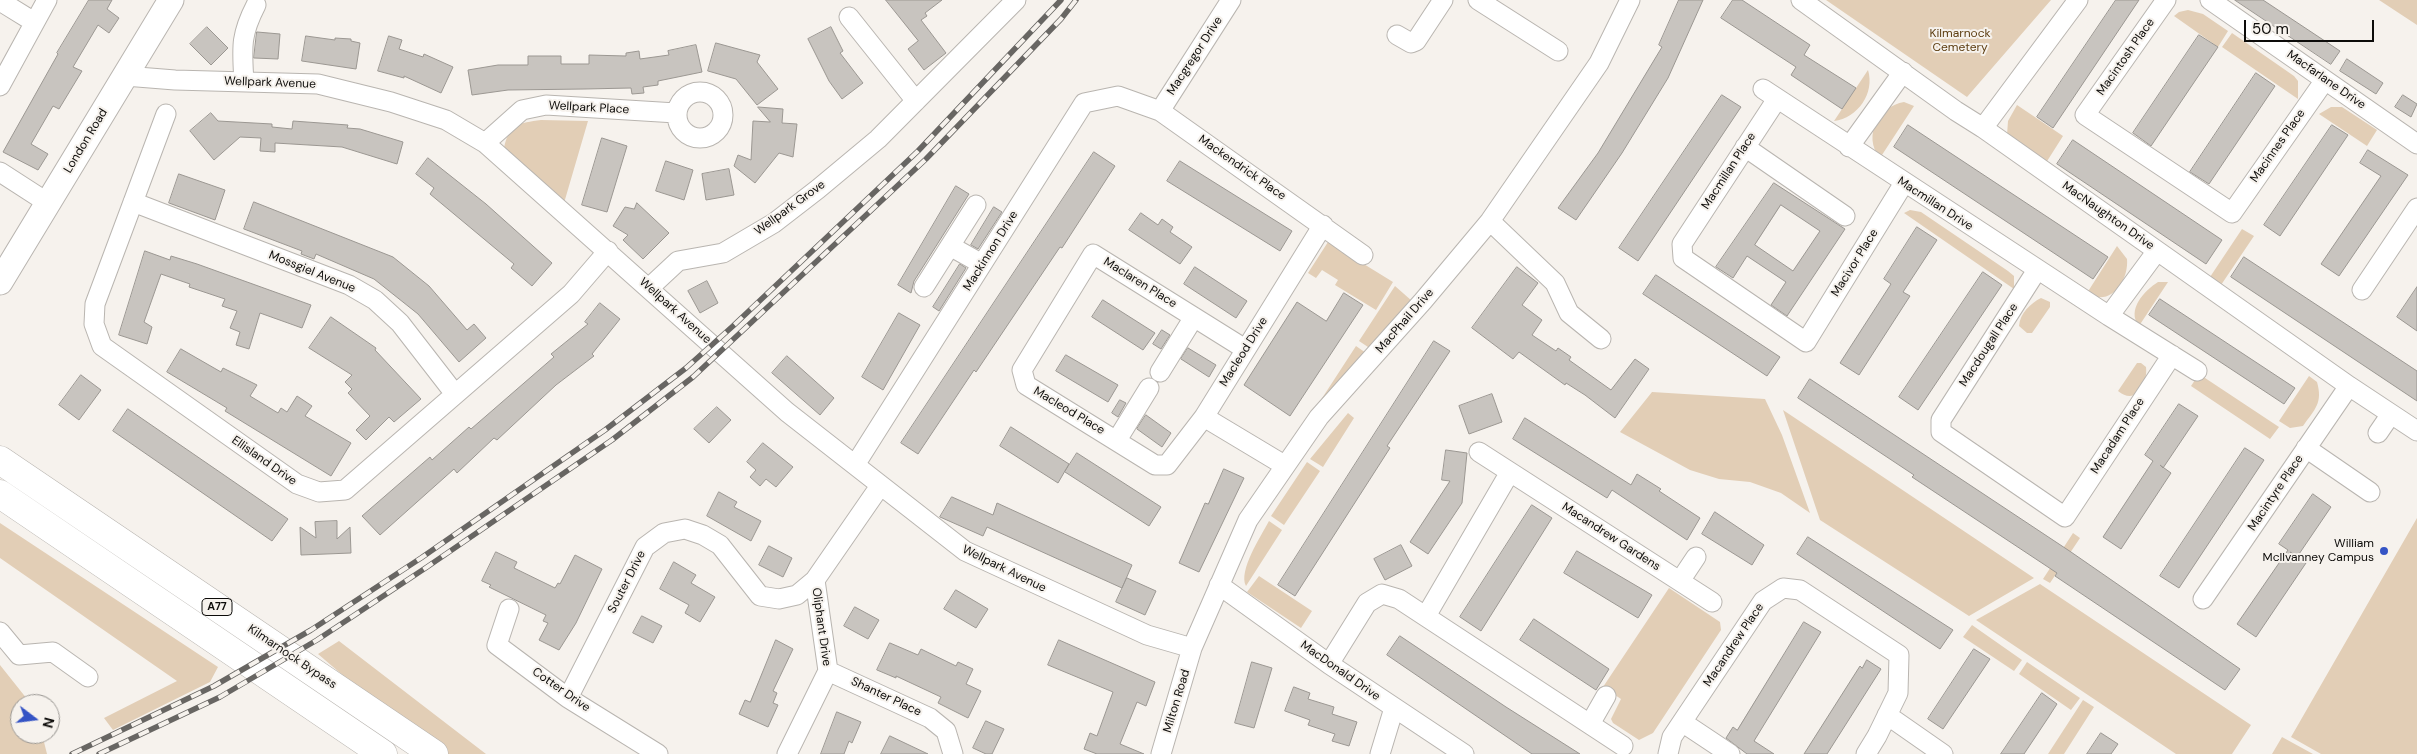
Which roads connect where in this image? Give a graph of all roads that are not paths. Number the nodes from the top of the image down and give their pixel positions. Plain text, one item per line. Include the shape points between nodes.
1 (47, 0) edge
2 (171, 0) edge
3 (1016, 0) edge
4 (1230, 0) edge
5 (1443, 0) edge
6 (1478, 0) edge
7 (1630, 0) edge
8 (1801, 0) edge
9 (2078, 0) edge
10 (2166, 0) edge
11 (2210, 0) edge
12 (0, 1) edge
13 (256, 5) dead end
14 (848, 17) dead end
15 (34, 22) junction
16 (1397, 35) dead end
17 (1558, 51) dead end
18 (1902, 72) junction
19 (125, 76) junction
20 (2325, 80) junction
21 (244, 82) junction
22 (0, 86) edge
23 (1770, 94) joint
24 (916, 101) junction
25 (1160, 111) junction
26 (676, 113) dead end
27 (166, 114) dead end
28 (1983, 128) junction
29 (2415, 138) edge
30 (485, 143) junction
31 (1745, 147) junction
32 (1849, 147) junction
33 (0, 172) edge
34 (1904, 183) junction
35 (133, 202) junction
36 (48, 203) junction
37 (976, 205) dead end
38 (2417, 208) edge
39 (2232, 212) joint
40 (1845, 216) dead end
41 (1490, 221) junction
42 (1323, 225) junction
43 (950, 246) junction
44 (608, 251) junction
45 (2157, 251) junction
46 (1363, 255) dead end
47 (982, 264) junction
48 (2038, 270) junction
49 (0, 282) edge
50 (649, 288) junction
51 (924, 288) dead end
52 (2362, 290) dead end
53 (1056, 312) joint
54 (2109, 316) junction
55 (1194, 317) junction
56 (1601, 338) dead end
57 (1806, 342) joint
58 (1245, 349) junction
59 (2172, 355) junction
60 (2197, 371) dead end
61 (1160, 372) dead end
62 (2349, 386) junction
63 (1149, 388) dead end
64 (455, 394) junction
65 (2391, 414) junction
66 (1204, 418) junction
67 (2417, 430) edge
68 (2378, 433) dead end
69 (1117, 440) junction
70 (2306, 448) junction
71 (1479, 452) dead end
72 (0, 460) edge
73 (855, 465) junction
74 (1155, 465) joint
75 (1284, 465) junction
76 (1510, 472) junction
77 (880, 486) junction
78 (2370, 492) dead end
79 (0, 494) edge
80 (2065, 517) joint
81 (1696, 557) dead end
82 (815, 580) junction
83 (1680, 581) junction
84 (1218, 585) junction
85 (2203, 599) dead end
86 (1712, 602) dead end
87 (509, 609) dead end
88 (1426, 616) junction
89 (0, 632) edge
90 (1192, 648) junction
91 (1330, 664) junction
92 (828, 670) junction
93 (88, 677) dead end
94 (1606, 696) dead end
95 (568, 698) junction
96 (1394, 708) junction
97 (1887, 715) junction
98 (1682, 722) junction
99 (1590, 724) junction
100 (1623, 746) dead end
101 (383, 754) edge
102 (434, 754) edge
103 (658, 754) edge
104 (787, 754) edge
105 (953, 754) edge
106 (1161, 754) edge
107 (1380, 754) edge
108 (1464, 754) edge
109 (1668, 754) edge
110 (1730, 754) edge
111 (1866, 754) edge
112 (1943, 754) edge

1 - 15 street
2 - 19 main road, London Road
3 - 24 street, Wellpark Grove
4 - 25 street, Macgregor Drive
5 - 16 street via 1416,41 1411,43
6 - 17 street
7 - 41 street, MacPhail Drive via 1599,63
8 - 18 street, MacNaughton Drive
9 - 28 street
10 - 39 street, Macintosh Place via 2085,115
11 - 20 street, Macfarlane Drive
12 - 15 street
13 - 21 street via 242,40
14 - 24 street
15 - 22 street
18 - 28 street, MacNaughton Drive
18 - 32 street
19 - 21 street, Wellpark Avenue
19 - 36 main road, London Road
20 - 29 street, Macfarlane Drive
20 - 39 street, Macinnes Place
21 - 30 street, Wellpark Avenue via 318,84 391,102 446,120
23 - 31 street, Macmillan Place
23 - 32 street, Macmillan Drive
24 - 50 street, Wellpark Grove via 878,139 774,223 723,253 678,262
25 - 42 street, Mackendrick Place
25 - 47 street, Mackinnon Drive via 1118,96 1084,104
26 - 30 street, Wellpark Place via 546,105 522,110
27 - 35 street, Ellisland Drive
28 - 45 street, MacNaughton Drive
30 - 44 street, Wellpark Avenue
31 - 40 street
31 - 57 street, Macmillan Place via 1682,244 1682,258
32 - 34 street, Macmillan Drive
33 - 36 street
34 - 48 street, Macmillan Drive
34 - 57 street, Macivor Place
35 - 64 street, Mossgiel Avenue via 349,285 375,300 400,323
35 - 64 street, Ellisland Drive via 95,304 94,324 102,346 297,484 319,492 345,490
36 - 49 main road, London Road
37 - 43 street
38 - 52 street
41 - 56 street via 1555,283 1569,313
41 - 75 street, MacPhail Drive via 1319,418
42 - 46 street, Mackendrick Place
42 - 58 street, Macleod Drive
43 - 47 street
43 - 51 street
44 - 50 street, Wellpark Avenue
44 - 64 street, Ellisland Drive via 571,294
45 - 54 street
45 - 62 street, MacNaughton Drive
47 - 73 street, Mackinnon Drive
48 - 54 street, Macmillan Drive
48 - 80 street, Macdougall Place via 1941,420 1941,432
50 - 73 street, Wellpark Avenue via 787,412
53 - 55 street, Maclaren Place via 1093,254
53 - 69 street, Macleod Place via 1022,370 1026,385
54 - 59 street, Macmillan Drive
55 - 58 street, Maclaren Place
55 - 61 street
58 - 66 street, Macleod Drive
59 - 60 street, Macmillan Drive
59 - 80 street, Macadam Place
62 - 65 street, MacNaughton Drive
62 - 70 street, Macintyre Place
63 - 69 street
65 - 67 street, MacNaughton Drive
65 - 68 street
66 - 74 street, Macleod Drive via 1167,465
66 - 75 street
69 - 74 street, Macleod Place
70 - 78 street
70 - 85 street, Macintyre Place
71 - 76 street, Macandrew Gardens
72 - 102 highway, Kilmarnock Bypass / A77
73 - 77 street, Wellpark Avenue
75 - 84 street, MacPhail Drive via 1248,520
76 - 83 street, Macandrew Gardens
76 - 88 street
77 - 82 street
77 - 90 street, Wellpark Avenue via 965,551 1147,635
79 - 101 highway, A77
81 - 83 street
82 - 92 street, Oliphant Drive
82 - 95 street, Souter Drive via 797,595 779,599 760,596 720,545 703,534 685,529 664,533 645,547
83 - 86 street, Macandrew Gardens
84 - 90 street, MacPhail Drive
84 - 91 street, MacDonald Drive
87 - 95 street, Cotter Drive via 497,645
88 - 91 street via 1399,599 1382,594 1374,598 1367,603
88 - 99 street
89 - 93 street via 19,655 53,652
90 - 106 street, Milton Road
91 - 96 street, MacDonald Drive
92 - 104 street, Oliphant Drive
92 - 105 street, Shanter Place via 930,718 946,731
94 - 99 street
95 - 103 street, Cotter Drive
96 - 107 street
96 - 108 street, MacDonald Drive
97 - 98 street, Macandrew Place via 1898,693 1899,655 1800,590 1783,588 1763,601
97 - 111 street
97 - 112 street
98 - 109 street, Macandrew Place via 1672,737
98 - 110 street
99 - 100 street

